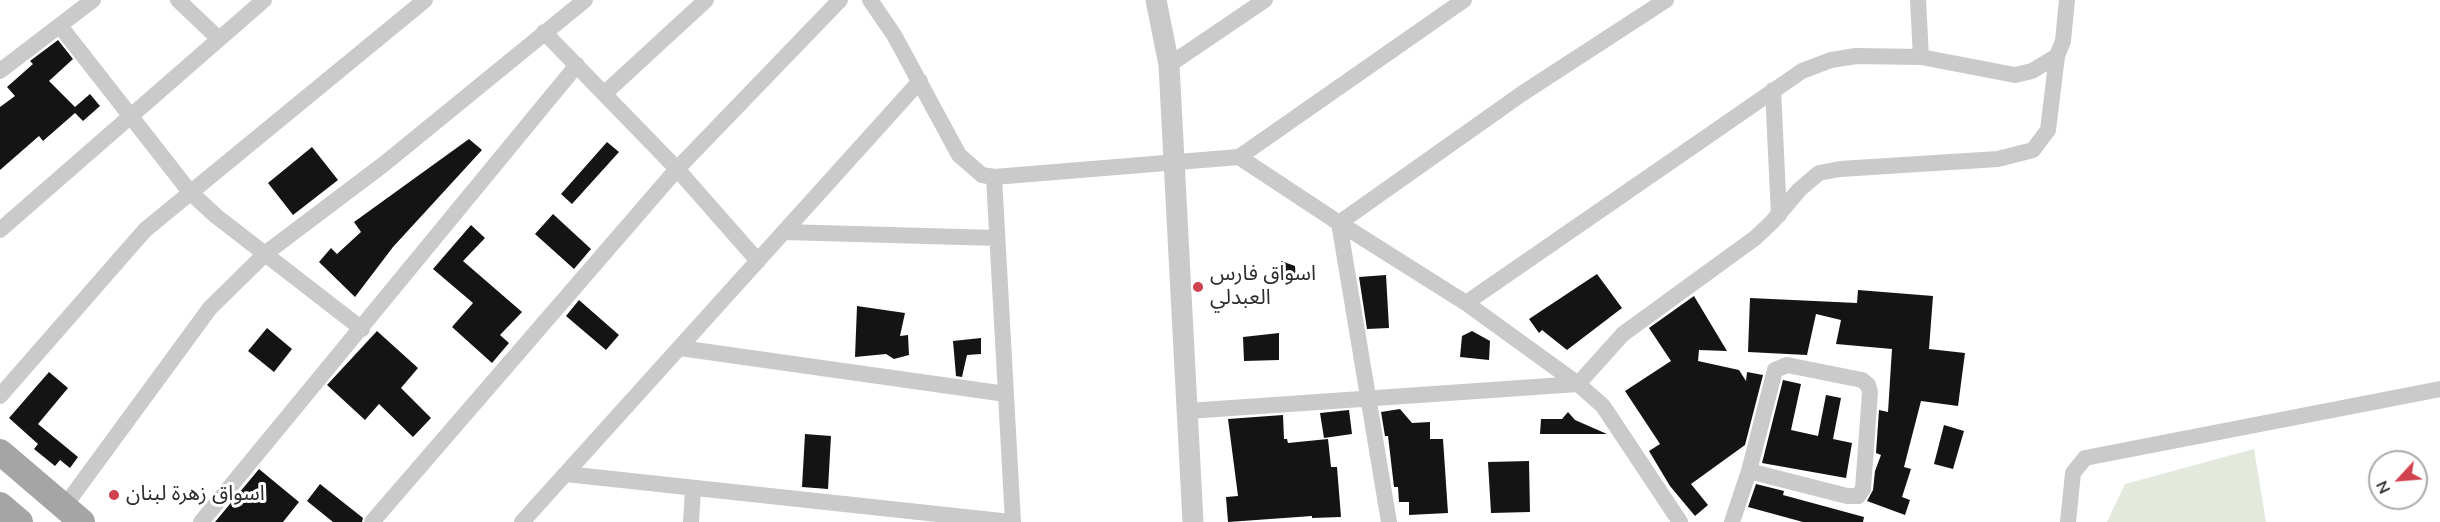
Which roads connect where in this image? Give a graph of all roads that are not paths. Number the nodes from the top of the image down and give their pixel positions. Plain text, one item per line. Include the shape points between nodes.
1 (93, 0) edge
2 (178, 0) edge
3 (264, 0) edge
4 (425, 0) edge
5 (585, 0) edge
6 (706, 0) edge
7 (840, 0) edge
8 (870, 0) edge
9 (1156, 0) edge
10 (1265, 0) edge
11 (1464, 0) edge
12 (1666, 0) edge
13 (1918, 0) edge
14 (2067, 0) edge
15 (60, 26) junction
16 (544, 32) junction
17 (219, 39) junction
18 (2057, 56) junction
19 (1921, 57) junction
20 (577, 65) junction
21 (1169, 65) junction
22 (0, 71) edge
23 (920, 81) junction
24 (1773, 90) junction
25 (605, 93) junction
26 (129, 116) junction
27 (1239, 157) junction
28 (1174, 162) junction
29 (677, 169) junction
30 (994, 177) junction
31 (190, 192) junction
32 (1779, 214) junction
33 (1339, 223) junction
34 (0, 230) edge
35 (784, 232) junction
36 (997, 238) junction
37 (266, 253) junction
38 (758, 261) junction
39 (1466, 303) junction
40 (362, 329) junction
41 (680, 348) junction
42 (1578, 384) junction
43 (2440, 389) edge
44 (1006, 394) junction
45 (0, 396) edge
46 (1368, 398) junction
47 (1188, 411) junction
48 (0, 452) edge
49 (1749, 471) junction
50 (566, 474) junction
51 (693, 488) junction
52 (0, 505) edge
53 (73, 514) edge
54 (20, 522) edge
55 (201, 522) edge
56 (372, 522) edge
57 (522, 522) edge
58 (691, 522) edge
59 (1012, 522) edge
60 (1193, 522) edge
61 (1389, 522) edge
62 (1680, 522) edge
63 (1732, 522) edge
64 (2068, 522) edge

1 - 15 street
2 - 17 street
3 - 17 street
4 - 31 street
5 - 16 street
6 - 25 street
7 - 29 street
8 - 23 street
9 - 21 street
10 - 21 street
11 - 27 street
12 - 33 street via 1523,93
13 - 19 street
14 - 18 street via 2063,41
15 - 22 street
15 - 26 street
16 - 20 street
16 - 37 street via 384,164
17 - 26 street
18 - 19 street via 2032,71 2015,75
18 - 32 street via 2048,130 2033,150 1998,159 1828,171 1811,179
19 - 24 street via 1856,56 1831,60 1802,71
20 - 25 street
20 - 40 street
21 - 28 street
23 - 30 street via 959,155 982,175
23 - 35 street
24 - 32 street
24 - 39 street
25 - 29 street
26 - 31 street
26 - 34 street
27 - 28 street
27 - 33 street
28 - 30 street
28 - 47 street
29 - 38 street
29 - 56 street
30 - 36 street
31 - 37 street
31 - 45 street via 145,230
32 - 42 street via 1755,238 1635,324
33 - 39 street
33 - 46 street
35 - 36 street
35 - 38 street
36 - 44 street
37 - 40 street
37 - 53 street via 210,308
38 - 41 street
39 - 42 street
40 - 55 street
41 - 44 street
41 - 50 street
42 - 46 street
42 - 62 street via 1603,406
43 - 64 street via 2085,458 2073,473
44 - 59 street
46 - 47 street
46 - 61 street
47 - 60 street
48 - 53 main road
49 - 49 street via 1778,367 1787,365 1862,380 1868,385 1863,489 1858,496
49 - 63 street
50 - 51 street
50 - 57 street
51 - 58 street
51 - 59 street
52 - 54 main road

